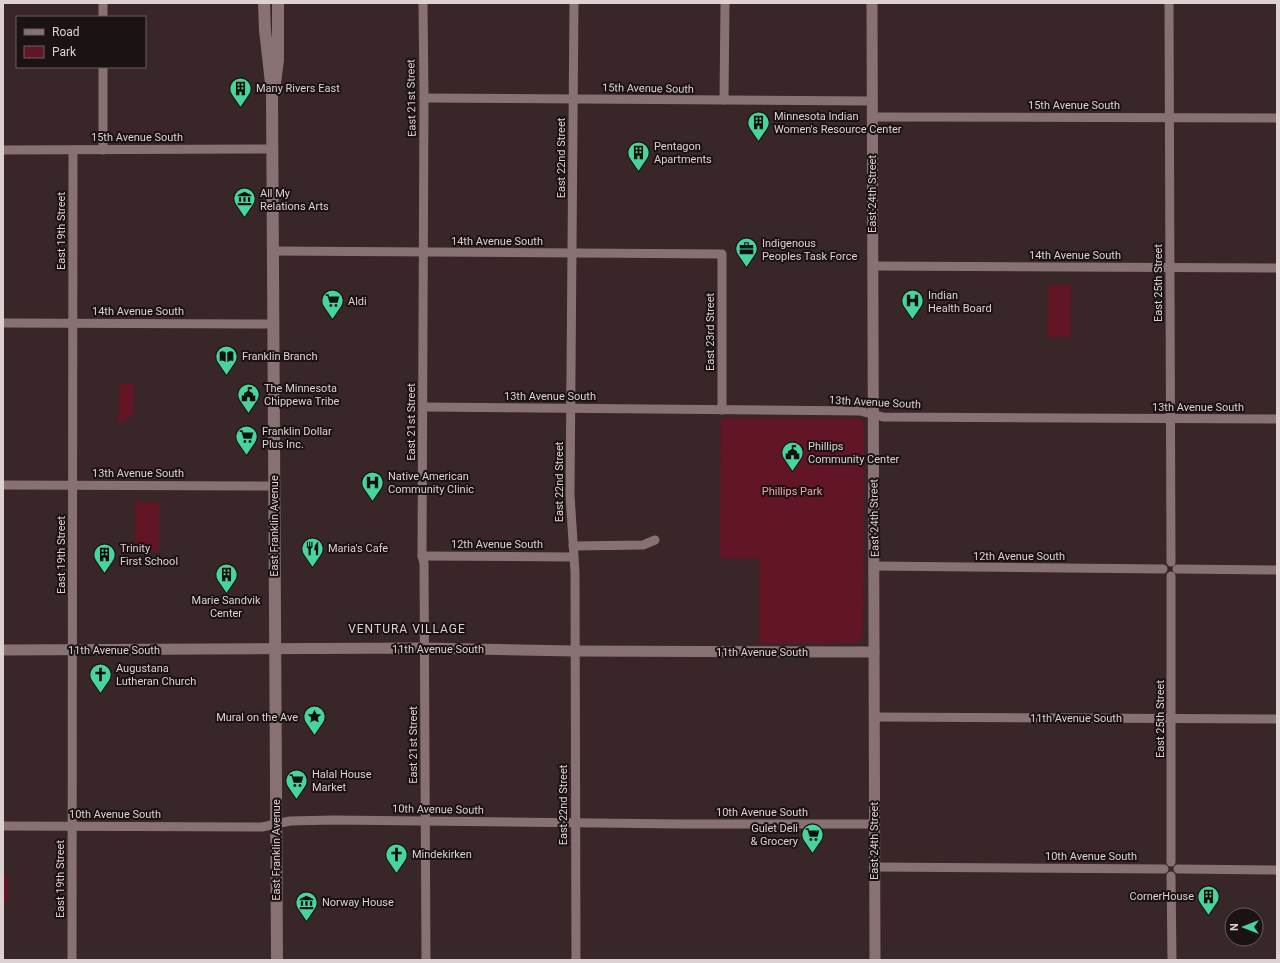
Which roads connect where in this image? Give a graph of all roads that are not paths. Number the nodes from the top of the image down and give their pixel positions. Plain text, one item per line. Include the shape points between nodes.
1 (103, 3) edge
2 (264, 3) edge
3 (278, 3) edge
4 (423, 3) edge
5 (574, 3) edge
6 (725, 3) edge
7 (872, 3) edge
8 (1169, 3) edge
9 (103, 16) edge
10 (103, 68) edge
11 (272, 92) junction
12 (424, 98) junction
13 (574, 98) junction
14 (724, 100) junction
15 (872, 100) junction
16 (872, 117) junction
17 (1169, 117) junction
18 (1277, 118) edge
19 (272, 148) junction
20 (3, 150) edge
21 (73, 150) junction
22 (103, 150) junction
23 (272, 251) junction
24 (423, 253) junction
25 (573, 253) junction
26 (722, 254) joint
27 (873, 266) junction
28 (1170, 267) junction
29 (1277, 268) edge
30 (3, 323) edge
31 (73, 323) junction
32 (273, 324) junction
33 (423, 407) junction
34 (571, 408) junction
35 (722, 410) junction
36 (873, 414) junction
37 (1277, 418) edge
38 (1169, 419) junction
39 (3, 485) edge
40 (73, 485) junction
41 (274, 486) junction
42 (655, 540) dead end
43 (572, 546) junction
44 (422, 556) junction
45 (573, 557) junction
46 (874, 566) junction
47 (1173, 569) junction
48 (1277, 570) edge
49 (426, 648) junction
50 (3, 650) edge
51 (73, 650) junction
52 (274, 650) junction
53 (574, 651) junction
54 (874, 652) junction
55 (875, 717) junction
56 (1172, 718) junction
57 (1277, 719) edge
58 (425, 821) junction
59 (575, 822) junction
60 (276, 823) junction
61 (874, 824) junction
62 (3, 826) edge
63 (72, 826) junction
64 (874, 867) junction
65 (1173, 869) junction
66 (1277, 870) edge
67 (72, 960) edge
68 (277, 960) edge
69 (426, 960) edge
70 (576, 960) edge
71 (875, 960) edge
72 (1172, 960) edge

1 - 9 street
2 - 11 main road, East Franklin Avenue
3 - 11 main road, East Franklin Avenue via 278,60
4 - 12 street, East 21st Street
5 - 13 street, East 22nd Street
6 - 14 street
7 - 15 street, East 24th Street
8 - 17 street, East 25th Street
10 - 22 street
11 - 19 main road, East Franklin Avenue
12 - 13 street, 15th Avenue South
12 - 24 street, East 21st Street
13 - 14 street, 15th Avenue South
13 - 25 street, East 22nd Street
14 - 15 street, 15th Avenue South
15 - 16 street, East 24th Street
16 - 17 street, 15th Avenue South
16 - 27 street, East 24th Street
17 - 18 street, 15th Avenue South
17 - 28 street, East 25th Street
19 - 22 street, 15th Avenue South
19 - 23 main road, East Franklin Avenue
20 - 21 street, 15th Avenue South
21 - 22 street, 15th Avenue South
21 - 31 street, East 19th Street
23 - 24 street, 14th Avenue South
23 - 32 main road, East Franklin Avenue
24 - 25 street, 14th Avenue South
24 - 33 street, East 21st Street
25 - 26 street, 14th Avenue South
25 - 34 street, East 22nd Street
26 - 35 street, East 23rd Street
27 - 28 street, 14th Avenue South
27 - 36 street, East 24th Street
28 - 29 street, 14th Avenue South
28 - 38 street, East 25th Street
30 - 31 street, 14th Avenue South
31 - 32 street, 14th Avenue South
31 - 40 street, East 19th Street
32 - 41 main road, East Franklin Avenue
33 - 34 street, 13th Avenue South
33 - 44 street, East 21st Street
34 - 35 street, 13th Avenue South
34 - 43 street, East 22nd Street
35 - 36 street, 13th Avenue South via 860,411
36 - 38 street, 13th Avenue South via 883,417
36 - 46 street, East 24th Street
37 - 38 street, 13th Avenue South
38 - 47 street, East 25th Street
39 - 40 street, 13th Avenue South
40 - 41 street, 13th Avenue South
40 - 51 street, East 19th Street
41 - 52 main road, East Franklin Avenue
42 - 43 street via 643,545
43 - 45 street, East 22nd Street
44 - 45 street, 12th Avenue South
44 - 49 street, East 21st Street
45 - 53 street, East 22nd Street
46 - 47 street, 12th Avenue South via 1163,568 1166,563
46 - 54 street, East 24th Street
47 - 48 street
47 - 56 street, East 25th Street
49 - 52 street, 11th Avenue South
49 - 53 street, 11th Avenue South
49 - 58 street, East 21st Street
50 - 51 street, 11th Avenue South
51 - 52 street, 11th Avenue South
51 - 63 street, East 19th Street
52 - 60 main road, East Franklin Avenue
53 - 54 street, 11th Avenue South
53 - 59 street, East 22nd Street
54 - 55 street, East 24th Street
55 - 56 street, 11th Avenue South
55 - 61 street, East 24th Street
56 - 57 street, 11th Avenue South
56 - 65 street, East 25th Street
58 - 59 street, 10th Avenue South
58 - 60 street, 10th Avenue South via 334,820
58 - 69 street, East 21st Street
59 - 61 street, 10th Avenue South
59 - 70 street, East 22nd Street
60 - 63 street, 10th Avenue South via 262,827
60 - 68 main road, East Franklin Avenue
61 - 64 street, East 24th Street
62 - 63 street, 10th Avenue South
63 - 67 street, East 19th Street
64 - 65 street, 10th Avenue South via 1164,869 1165,873
64 - 71 street, East 24th Street
65 - 66 street
65 - 72 street, East 25th Street

